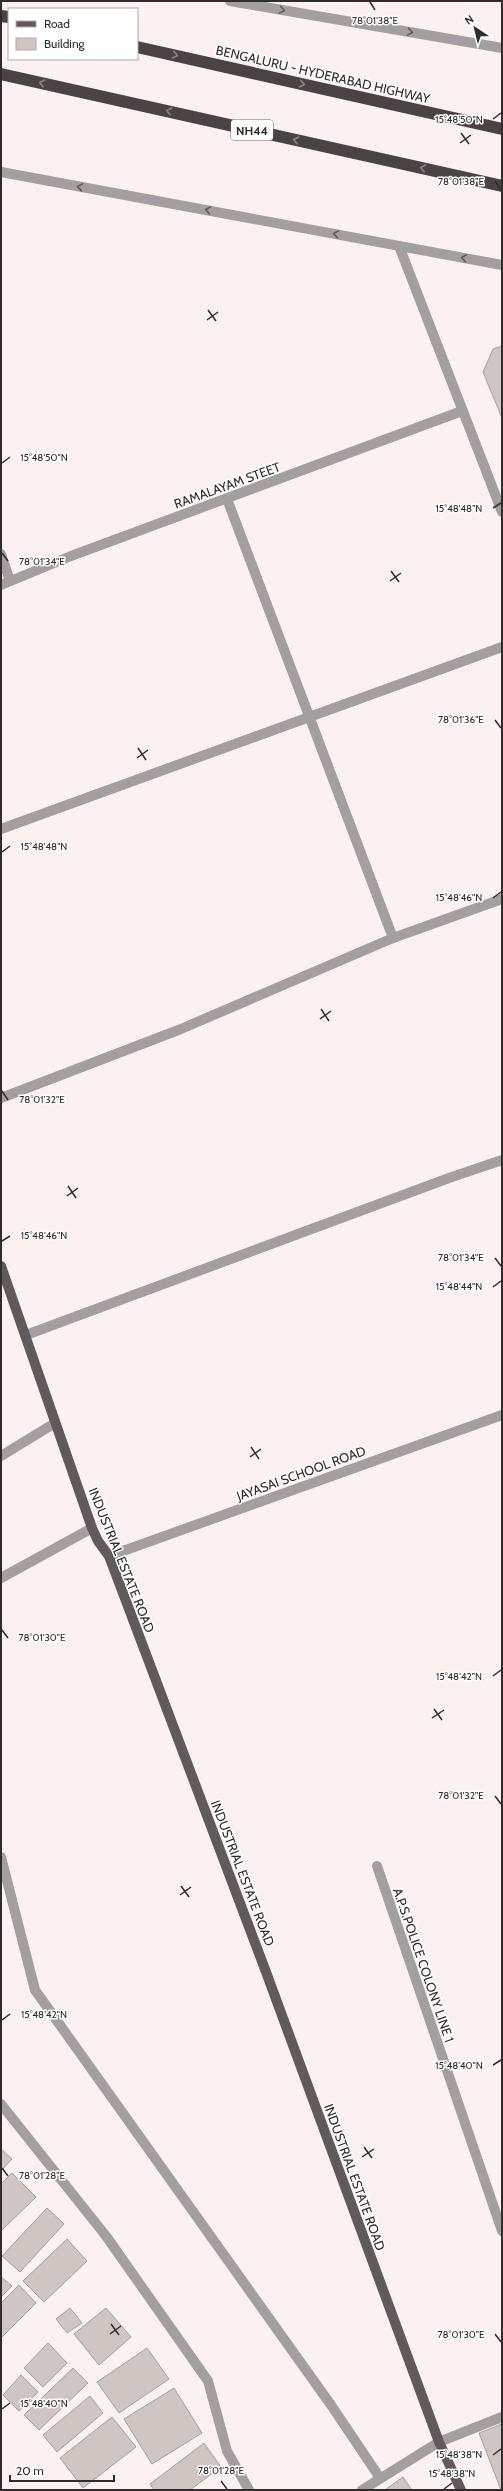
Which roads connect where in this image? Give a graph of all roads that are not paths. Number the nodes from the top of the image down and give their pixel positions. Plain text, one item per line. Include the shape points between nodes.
1 (230, 1) edge
2 (138, 46) edge
3 (502, 48) edge
4 (1, 74) edge
5 (502, 130) edge
6 (1, 172) edge
7 (502, 186) edge
8 (399, 246) junction
9 (502, 265) edge
10 (462, 411) junction
11 (227, 499) junction
12 (502, 512) edge
13 (1, 554) edge
14 (6, 583) edge
15 (502, 647) edge
16 (309, 716) junction
17 (1, 829) edge
18 (502, 900) edge
19 (393, 938) junction
20 (1, 1098) edge
21 (502, 1160) edge
22 (1, 1266) edge
23 (26, 1335) junction
24 (502, 1415) edge
25 (55, 1423) junction
26 (1, 1456) edge
27 (92, 1528) junction
28 (109, 1556) junction
29 (1, 1578) edge
30 (1, 1856) edge
31 (377, 1866) dead end
32 (1, 2104) edge
33 (502, 2231) edge
34 (502, 2417) edge
35 (439, 2442) junction
36 (380, 2478) junction
37 (248, 2490) edge
38 (362, 2490) edge
39 (461, 2490) edge

1 -> 3 street
2 -> 5 highway, BENGALURU - HYDERABAD HIGHWAY
7 -> 4 highway, NH44
8 -> 6 street
9 -> 8 street
8 - 10 street
10 - 11 street, RAMALAYAM STEET
10 - 12 street
11 - 14 street, RAMALAYAM STEET via 71,556
11 - 16 street
13 - 14 street
15 - 16 street
16 - 17 street
16 - 19 street
18 - 19 street
19 - 20 street via 181,1029
21 - 23 street
22 - 23 main road, INDUSTRIAL ESTATE ROAD
23 - 25 main road, INDUSTRIAL ESTATE ROAD
24 - 28 street, JAYASAI SCHOOL ROAD
25 - 26 street
25 - 27 main road, INDUSTRIAL ESTATE ROAD
27 - 28 main road, INDUSTRIAL ESTATE ROAD
27 - 29 street
28 - 35 main road, INDUSTRIAL ESTATE ROAD
30 - 36 street via 35,1990 332,2405
31 - 33 street, A.P.S.POLICE COLONY LINE 1
32 - 37 street via 106,2236 208,2381 227,2451
34 - 35 street
35 - 36 street
35 - 39 main road, INDUSTRIAL ESTATE ROAD
36 - 38 street

